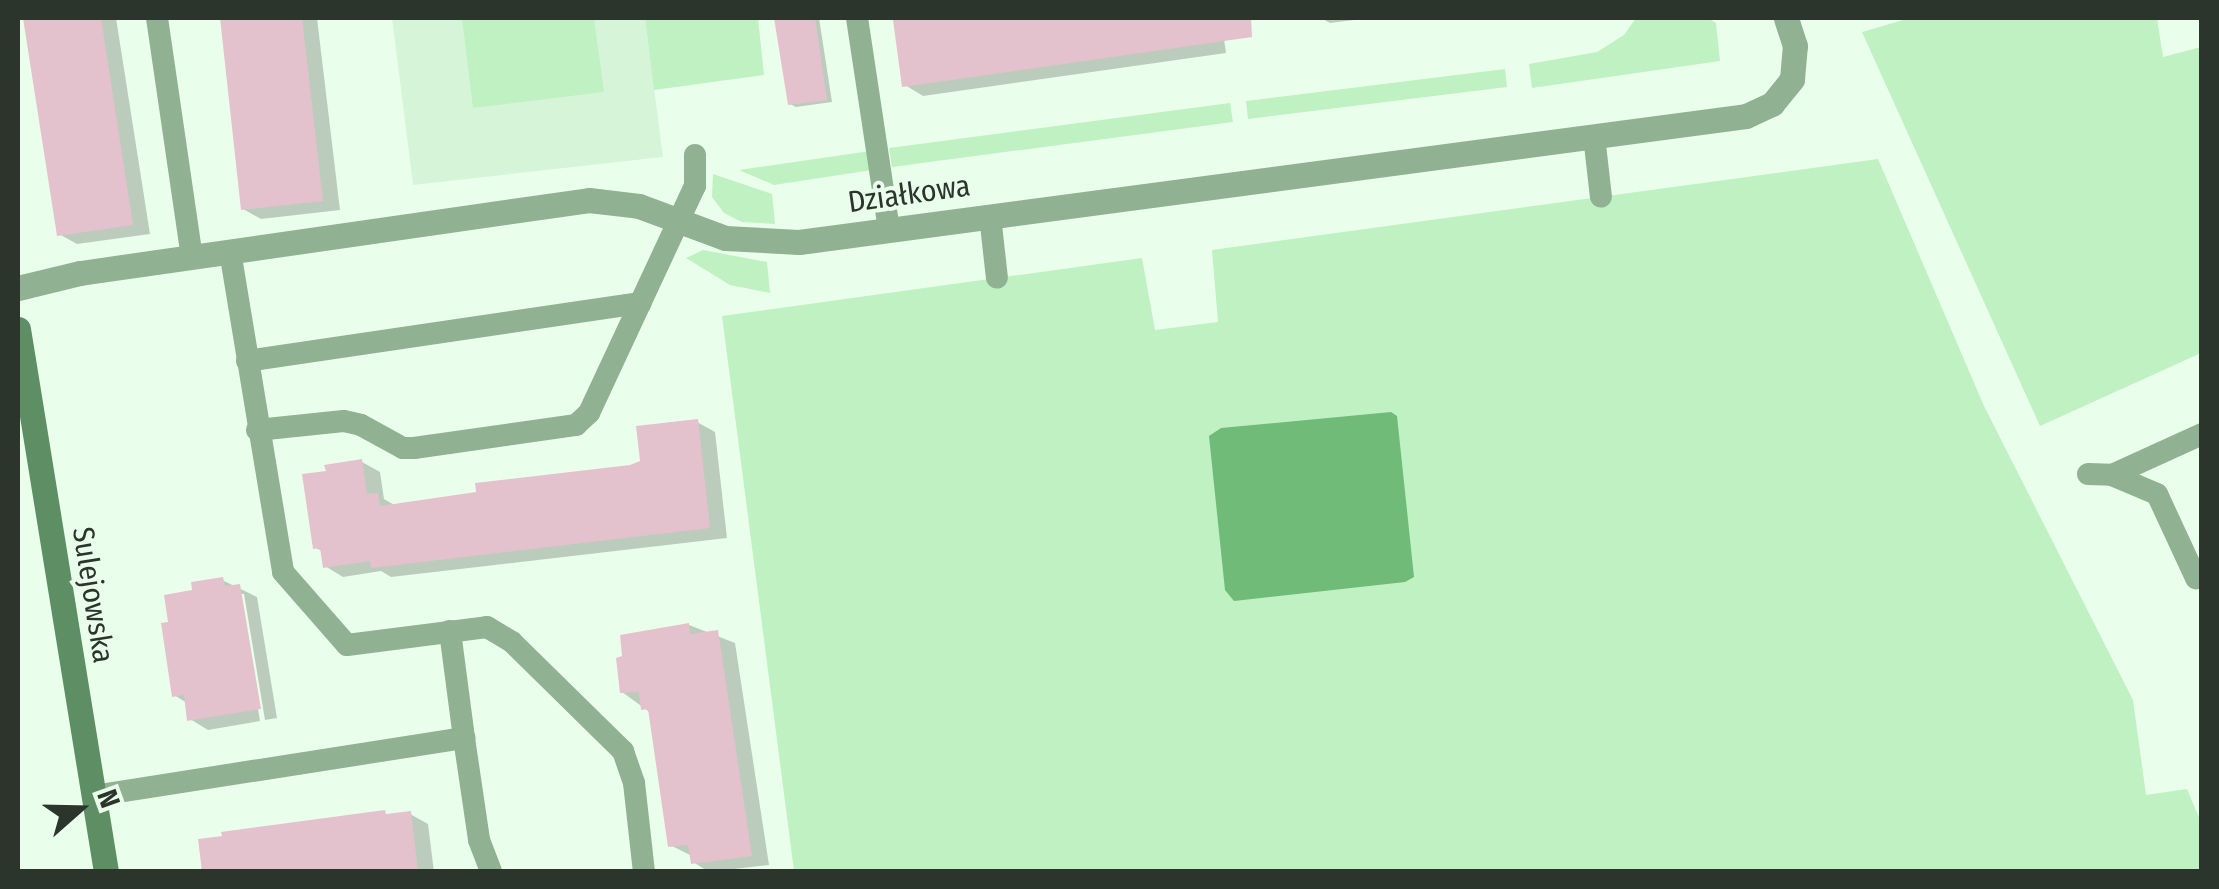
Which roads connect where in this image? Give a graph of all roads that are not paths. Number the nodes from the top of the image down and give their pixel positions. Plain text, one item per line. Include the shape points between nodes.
1 (157, 18) edge
2 (857, 18) edge
3 (1786, 18) edge
4 (1594, 136) junction
5 (695, 154) dead end
6 (1600, 196) dead end
7 (990, 216) junction
8 (677, 221) junction
9 (890, 229) junction
10 (230, 252) junction
11 (192, 257) junction
12 (996, 278) dead end
13 (18, 288) edge
14 (640, 303) junction
15 (18, 329) edge
16 (247, 361) junction
17 (257, 430) junction
18 (2202, 434) edge
19 (2088, 474) dead end
20 (2112, 475) junction
21 (2196, 578) dead end
22 (450, 632) junction
23 (464, 738) junction
24 (92, 796) junction
25 (106, 872) edge
26 (491, 872) edge
27 (644, 872) edge

1 - 11 lane
2 - 9 lane
3 - 4 street, Działkowa via 1794,71 1781,96 1760,112
4 - 6 lane
4 - 7 street, Działkowa
5 - 8 lane via 695,186
7 - 9 street, Działkowa
7 - 12 lane
8 - 9 street, Działkowa via 757,242
8 - 10 street, Działkowa via 639,206 589,200
8 - 14 lane
10 - 11 street, Działkowa
10 - 16 lane
11 - 13 street, Działkowa
14 - 16 lane
14 - 17 lane via 589,413 567,428 414,448 344,421
15 - 24 main road, Sulejowska
16 - 17 lane
17 - 22 lane via 284,572 342,640 354,646
18 - 20 lane
19 - 20 lane
20 - 21 lane via 2157,494
22 - 23 lane
22 - 27 lane via 501,632 618,744 634,783
23 - 24 lane
23 - 26 lane via 479,840
24 - 25 main road, Sulejowska

